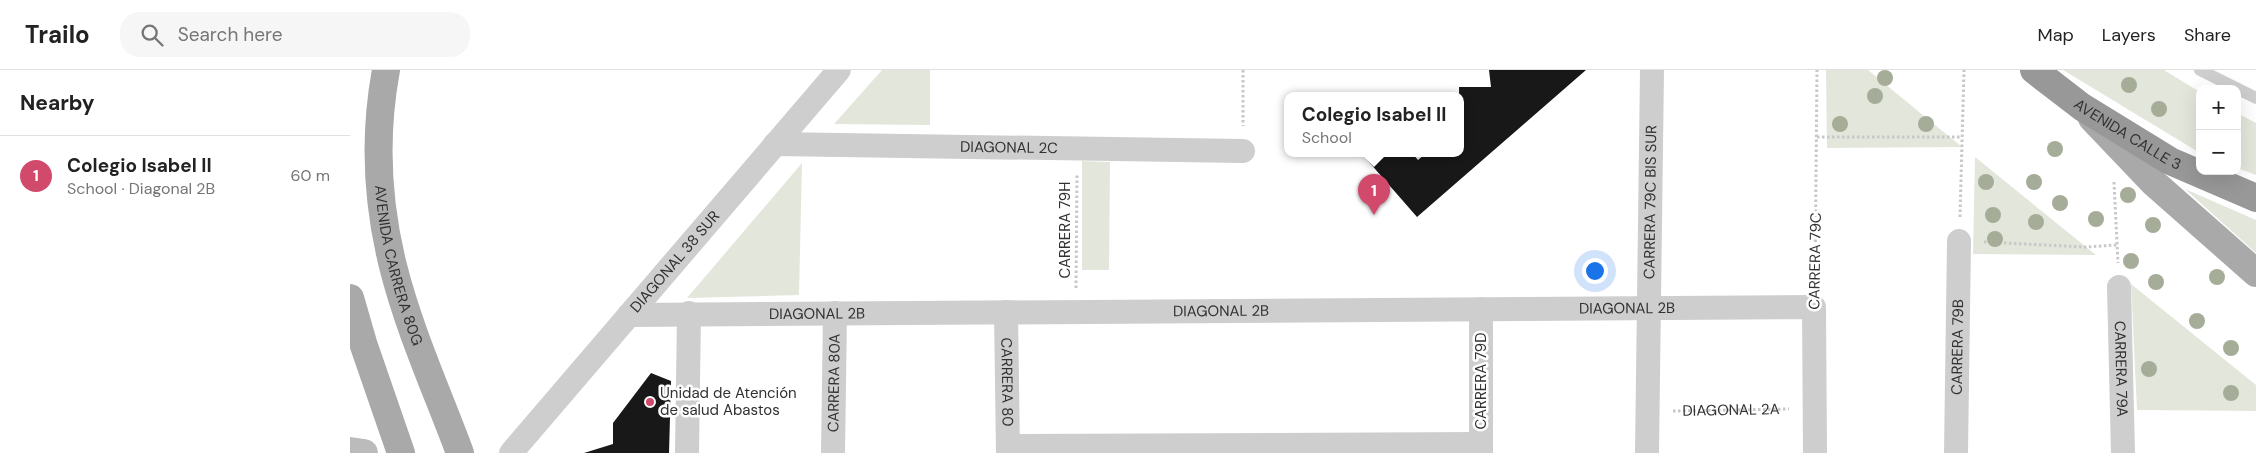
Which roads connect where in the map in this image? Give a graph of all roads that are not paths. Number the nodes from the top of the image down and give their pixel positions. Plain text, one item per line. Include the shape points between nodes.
1 (386, 70) edge
2 (839, 70) edge
3 (1652, 70) edge
4 (2034, 70) edge
5 (2200, 70) edge
6 (2256, 98) edge
7 (2082, 107) junction
8 (775, 144) junction
9 (1243, 151) road end
10 (2256, 198) edge
11 (1959, 241) road end
12 (2256, 273) edge
13 (2119, 286) road end
14 (350, 298) edge
15 (1814, 307) joint
16 (1649, 308) junction
17 (1481, 309) junction
18 (835, 312) junction
19 (1006, 312) junction
20 (689, 313) junction
21 (629, 315) junction
22 (1481, 448) edge
23 (1008, 449) edge
24 (350, 452) edge
25 (364, 453) edge
26 (401, 453) edge
27 (460, 453) edge
28 (512, 453) edge
29 (687, 453) edge
30 (833, 453) edge
31 (1646, 453) edge
32 (1815, 453) edge
33 (1956, 453) edge
34 (2123, 453) edge

1 - 27 main road, AVENIDA CARRERA 80G via 378,130 378,170 393,266 408,316
2 - 8 street, DIAGONAL 38 SUR
3 - 16 street, CARRERA 79C BIS SUR
4 - 7 highway, AVENIDA CALLE 3
5 - 6 lane
7 - 10 highway, AVENIDA CALLE 3 via 2170,161
7 - 12 main road via 2154,184
8 - 9 street, DIAGONAL 2C
8 - 21 street, DIAGONAL 38 SUR
11 - 33 street, CARRERA 79B
13 - 34 street, CARRERA 79A
14 - 26 main road
15 - 16 street, DIAGONAL 2B
15 - 32 street, CARRERA 79C
16 - 17 street, DIAGONAL 2B
16 - 31 street, CARRERA 79C BIS SUR
17 - 19 street, DIAGONAL 2B
17 - 22 street, CARRERA 79D
18 - 19 street, DIAGONAL 2B
18 - 20 street, DIAGONAL 2B
18 - 30 street, CARRERA 80A
19 - 23 street, CARRERA 80
20 - 21 street, DIAGONAL 2B
20 - 29 street
21 - 28 street, DIAGONAL 38 SUR
22 - 23 street
24 - 25 street

